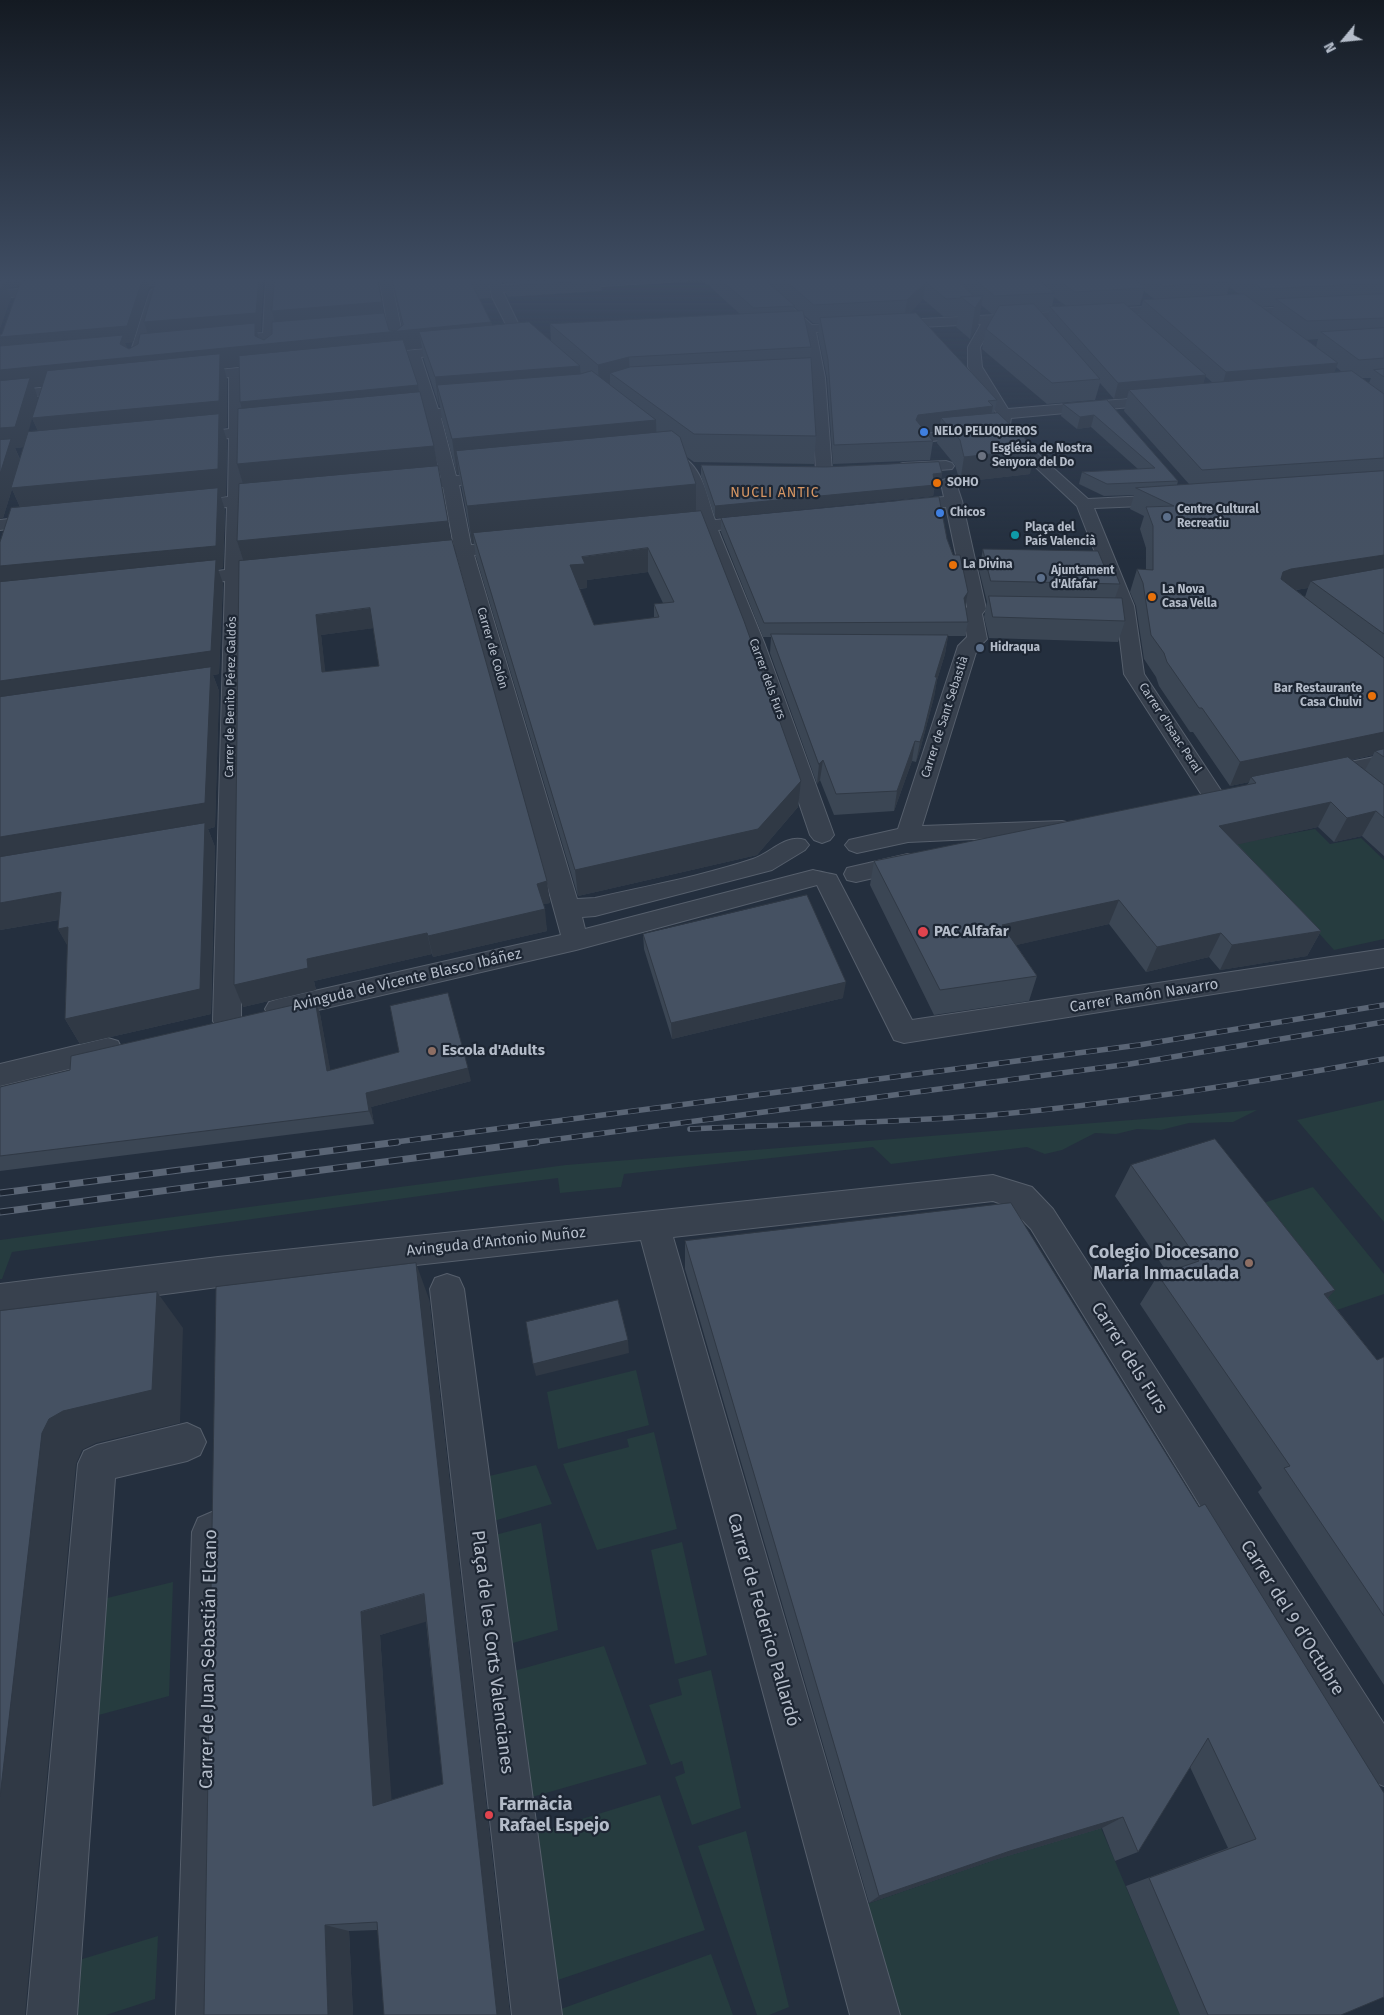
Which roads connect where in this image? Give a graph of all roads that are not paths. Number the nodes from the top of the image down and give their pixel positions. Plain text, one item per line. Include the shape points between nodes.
1 (136, 372) edge
2 (236, 372) joint
3 (415, 372) edge
4 (817, 372) edge
5 (978, 372) edge
6 (174, 378) edge
7 (818, 378) junction
8 (759, 381) edge
9 (133, 382) edge
10 (90, 386) edge
11 (50, 390) junction
12 (1095, 390) edge
13 (0, 396) edge
14 (1176, 398) edge
15 (1107, 404) junction
16 (45, 408) edge
17 (498, 408) edge
18 (432, 413) junction
19 (1001, 416) junction
20 (374, 419) edge
21 (1120, 419) edge
22 (286, 428) edge
23 (237, 433) junction
24 (169, 440) edge
25 (658, 454) edge
26 (946, 466) junction
27 (890, 468) edge
28 (689, 469) junction
29 (708, 469) edge
30 (805, 470) edge
31 (843, 470) edge
32 (824, 471) junction
33 (509, 476) edge
34 (450, 482) junction
35 (392, 487) edge
36 (295, 496) edge
37 (1181, 499) edge
38 (237, 501) junction
39 (954, 501) junction
40 (1084, 504) junction
41 (17, 506) edge
42 (890, 507) edge
43 (168, 508) edge
44 (61, 519) edge
45 (775, 519) edge
46 (708, 526) junction
47 (6, 529) edge
48 (650, 532) edge
49 (533, 544) edge
50 (464, 551) junction
51 (406, 557) edge
52 (291, 569) edge
53 (233, 575) junction
54 (165, 582) edge
55 (1384, 762) edge
56 (1340, 771) junction
57 (1302, 779) edge
58 (1362, 789) edge
59 (1216, 798) edge
60 (908, 834) junction
61 (822, 835) junction
62 (797, 845) junction
63 (857, 845) junction
64 (856, 874) junction
65 (820, 879) junction
66 (566, 904) junction
67 (576, 941) junction
68 (1384, 958) edge
69 (217, 1023) joint
70 (132, 1044) edge
71 (0, 1075) edge
72 (993, 1188) joint
73 (653, 1224) junction
74 (447, 1289) dead end
75 (0, 1300) edge
76 (1200, 1471) joint
77 (1384, 1764) edge
78 (52, 2015) edge
79 (201, 2015) edge
80 (538, 2015) edge
81 (875, 2015) edge

1 - 9 street
2 - 6 street
2 - 23 street, Carrer de Benito Pérez Galdós
3 - 18 street, Carrer de Colón
4 - 7 street
5 - 19 street, Carrer d'Isaac Peral
7 - 8 street
7 - 32 street
10 - 11 street
11 - 13 street
11 - 16 street
12 - 15 street
14 - 15 street
15 - 19 street
15 - 21 street
17 - 18 street
18 - 20 street
18 - 34 street, Carrer de Colón
19 - 26 street, Carrer de Sant Sebastià via 922,438
19 - 40 street, Carrer d'Isaac Peral
22 - 23 street
23 - 24 street
23 - 38 street, Carrer de Benito Pérez Galdós
25 - 28 street via 676,459
26 - 27 street
26 - 39 street, Carrer de Sant Sebastià
28 - 29 street
28 - 46 street, Carrer dels Furs
30 - 32 street
31 - 32 street
33 - 34 street
34 - 35 street
34 - 50 street, Carrer de Colón
36 - 38 street
37 - 40 street
38 - 43 street
38 - 53 street, Carrer de Benito Pérez Galdós
39 - 42 street
39 - 60 street, Carrer de Sant Sebastià via 987,609 972,612 976,639 958,646
40 - 59 street, Carrer d'Isaac Peral via 1134,674
41 - 47 street
44 - 47 street
45 - 46 street
46 - 48 street
46 - 61 street, Carrer dels Furs via 765,646
49 - 50 street
50 - 51 street
50 - 66 street, Carrer de Colón
52 - 53 street
53 - 54 street
53 - 69 street, Carrer de Benito Pérez Galdós via 221,683
55 - 56 street
56 - 57 street
56 - 58 street
60 - 63 street
60 - 64 street via 1071,826
61 - 62 street via 804,839
61 - 63 street via 844,838
62 - 65 street via 793,852 796,866
62 - 66 street via 763,864 674,888 595,907 575,909
63 - 64 street via 864,860
64 - 65 street via 838,880
65 - 67 street, Avinguda de Vicente Blasco Ibáñez
65 - 68 street, Carrer Ramón Navarro via 904,1032
66 - 67 street, Carrer de Colón
67 - 69 street, Avinguda de Vicente Blasco Ibáñez
70 - 71 street
72 - 73 street, Avinguda d’Antonio Muñoz
72 - 76 street, Carrer dels Furs via 1021,1197 1042,1219
73 - 75 street, Avinguda d’Antonio Muñoz via 218,1289
73 - 81 street, Carrer de Federico Pallardó
74 - 80 street, Plaça de les Corts Valencianes
76 - 77 street, Carrer del 9 d’Octubre
78 - 79 street, Carrer de Juan Sebastián Elcano via 97,1464 207,1454

